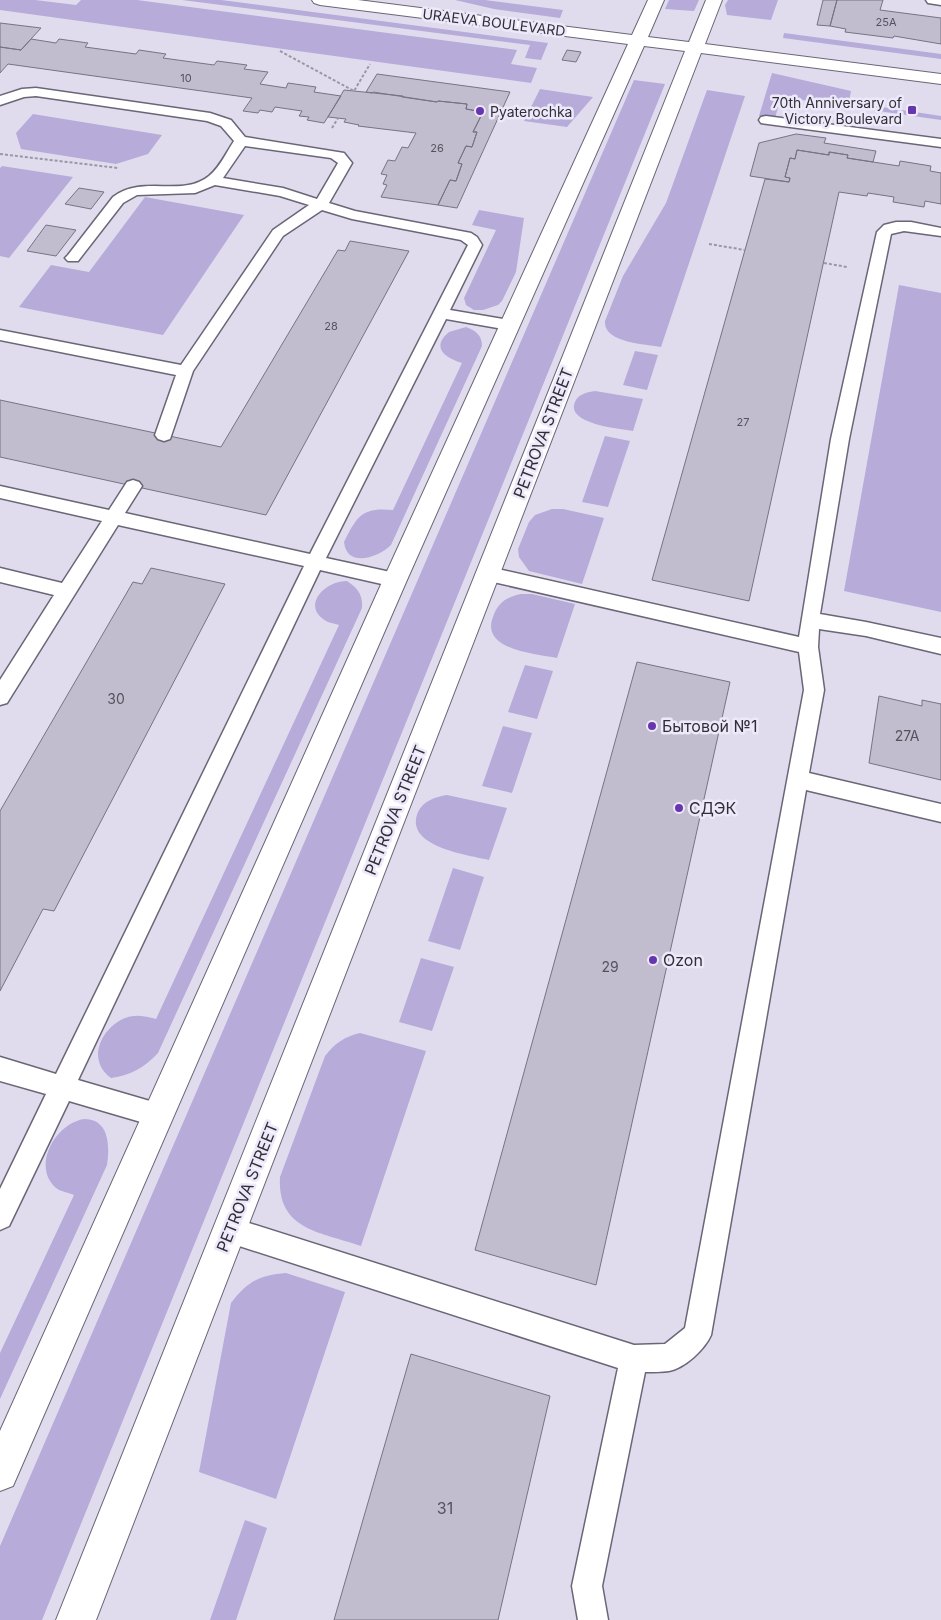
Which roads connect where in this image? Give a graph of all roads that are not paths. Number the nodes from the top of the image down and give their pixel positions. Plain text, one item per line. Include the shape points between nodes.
1 (320, 0) edge
2 (656, 0) edge
3 (714, 0) edge
4 (932, 0) edge
5 (941, 1) edge
6 (638, 41) junction
7 (695, 48) junction
8 (941, 80) edge
9 (0, 101) edge
10 (766, 120) dead end
11 (241, 141) junction
12 (941, 143) edge
13 (214, 180) junction
14 (321, 204) junction
15 (941, 232) edge
16 (73, 258) dead end
17 (441, 313) junction
18 (509, 325) junction
19 (0, 335) edge
20 (186, 371) junction
21 (164, 435) dead end
22 (132, 486) dead end
23 (0, 492) edge
24 (112, 518) junction
25 (315, 562) junction
26 (0, 574) edge
27 (489, 574) junction
28 (395, 580) junction
29 (66, 591) junction
30 (810, 620) junction
31 (941, 646) edge
32 (808, 647) junction
33 (0, 697) edge
34 (799, 779) junction
35 (941, 812) edge
36 (0, 1069) edge
37 (63, 1088) junction
38 (158, 1115) junction
39 (0, 1217) edge
40 (230, 1230) junction
41 (634, 1359) junction
42 (0, 1473) edge
43 (76, 1620) edge
44 (593, 1620) edge

1 - 6 main road, URAEVA BOULEVARD
2 - 6 main road
3 - 7 main road, PETROVA STREET
4 - 5 lane
6 - 7 main road, URAEVA BOULEVARD
6 - 18 main road
7 - 8 main road, URAEVA BOULEVARD
7 - 27 main road, PETROVA STREET
9 - 11 lane via 36,92 210,117 226,123
10 - 12 lane
11 - 13 lane
11 - 14 lane via 340,156 346,163 345,167
13 - 14 lane via 283,192
13 - 16 lane via 194,188 128,193 118,200
14 - 17 lane via 352,214 458,234 472,240 472,250
14 - 20 lane via 278,233
15 - 30 lane via 899,226 884,232 840,439
17 - 18 lane
17 - 25 lane
18 - 28 main road
19 - 20 lane
20 - 21 lane
22 - 24 lane
23 - 24 lane
24 - 25 lane
24 - 29 lane
25 - 28 lane
25 - 37 lane
26 - 29 lane
27 - 32 lane
27 - 40 main road, PETROVA STREET
28 - 38 main road
29 - 33 lane
30 - 31 lane
30 - 32 lane
32 - 34 lane via 814,690
34 - 35 lane
34 - 41 lane via 697,1334 670,1357
36 - 37 lane
37 - 38 lane
37 - 39 lane
38 - 42 main road
40 - 41 lane
40 - 43 main road, PETROVA STREET
41 - 44 lane via 587,1586

